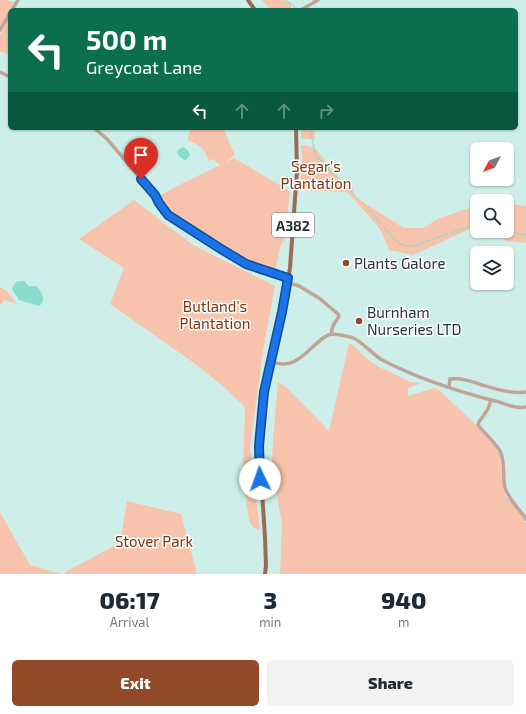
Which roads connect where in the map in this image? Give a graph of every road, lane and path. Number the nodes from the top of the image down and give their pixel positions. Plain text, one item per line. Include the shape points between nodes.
1 (318, 0) edge
2 (304, 8) edge
3 (8, 16) edge
4 (0, 30) edge
5 (97, 130) edge
6 (296, 130) edge
7 (288, 278) junction
8 (293, 284) dead end
9 (332, 334) junction
10 (270, 361) junction
11 (449, 387) junction
12 (526, 392) edge
13 (491, 400) junction
14 (526, 407) edge
15 (526, 519) edge
16 (265, 574) edge

1 - 2 street
3 - 4 street
5 - 7 street via 155,195 168,215 246,264
6 - 7 main road, A382 via 297,171
7 - 10 main road, A382
8 - 9 street via 319,298 338,314
9 - 10 street via 316,344 301,359 289,363
9 - 11 street via 353,338 391,364
10 - 16 main road, A382 via 259,446
11 - 12 street via 450,379 463,379 512,393
11 - 13 street
13 - 14 street
13 - 15 street via 478,425 500,451 505,487

